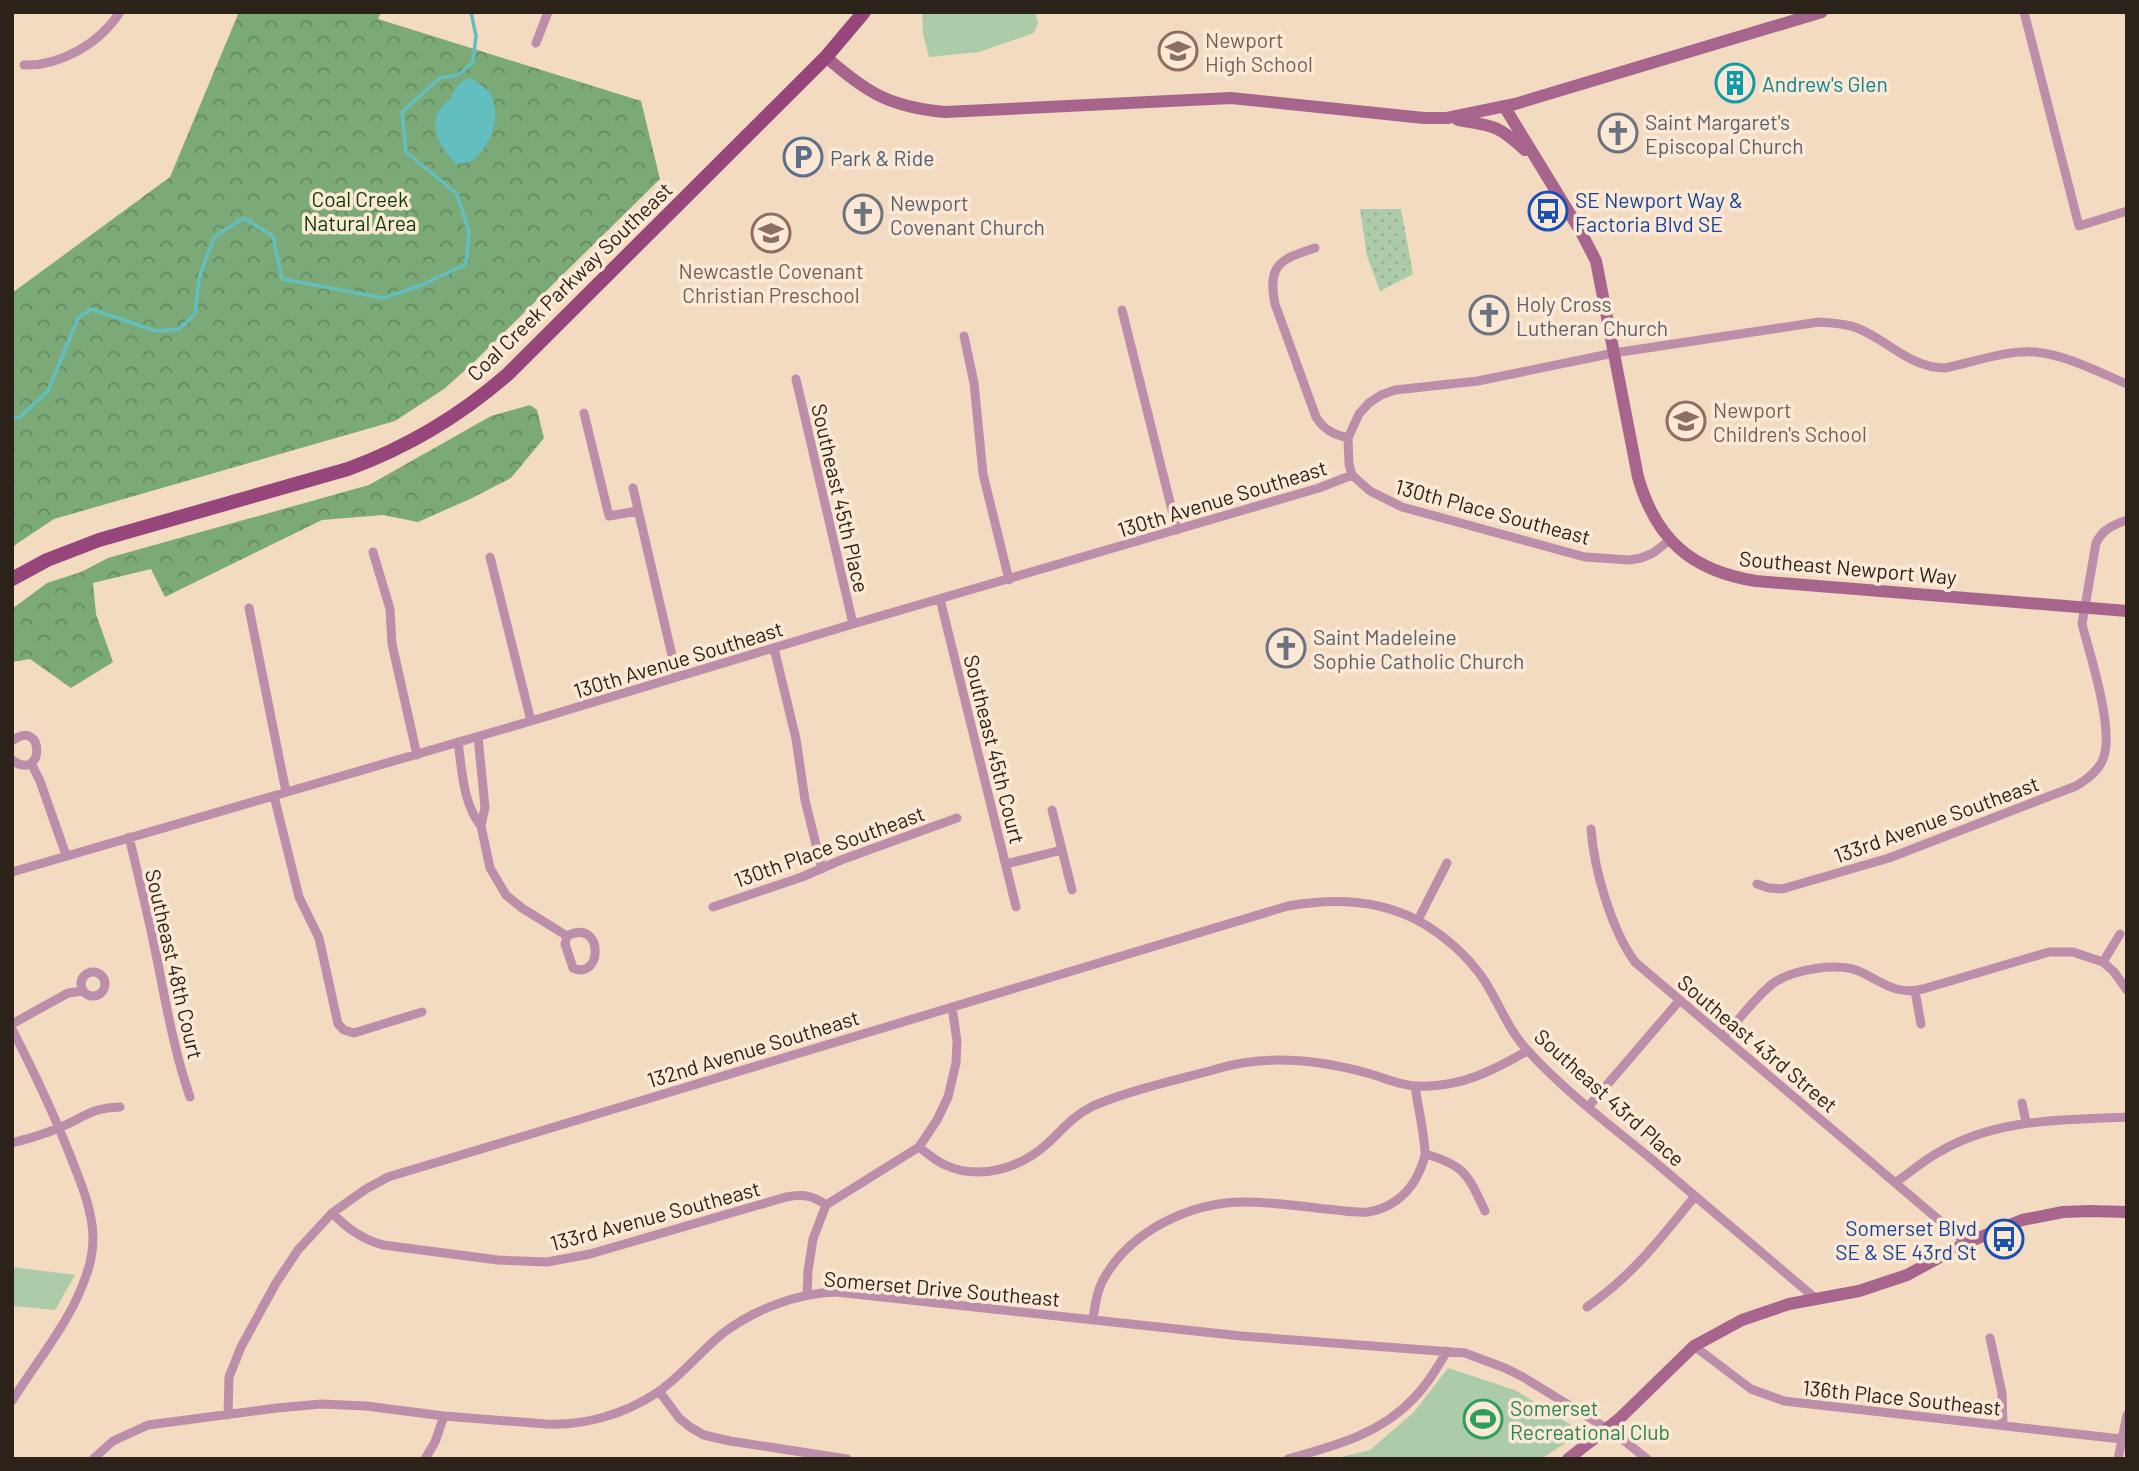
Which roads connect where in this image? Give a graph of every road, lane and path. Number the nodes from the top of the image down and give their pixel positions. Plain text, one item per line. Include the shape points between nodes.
1 (120, 12) edge
2 (548, 12) edge
3 (864, 12) edge
4 (1822, 12) edge
5 (2024, 12) edge
6 (537, 43) dead end
7 (826, 57) junction
8 (24, 65) dead end
9 (1504, 106) junction
10 (1447, 118) junction
11 (1538, 163) junction
12 (2127, 211) edge
13 (1315, 248) dead end
14 (1122, 310) dead end
15 (964, 336) dead end
16 (1614, 353) junction
17 (796, 379) dead end
18 (2127, 384) edge
19 (584, 413) dead end
20 (1348, 438) junction
21 (1352, 475) junction
22 (633, 488) dead end
23 (638, 511) junction
24 (2127, 520) edge
25 (1177, 530) junction
26 (1670, 540) junction
27 (373, 552) dead end
28 (490, 557) dead end
29 (12, 579) edge
30 (1009, 580) junction
31 (940, 599) junction
32 (2083, 607) junction
33 (249, 608) dead end
34 (2127, 611) edge
35 (853, 624) junction
36 (774, 648) junction
37 (677, 677) junction
38 (531, 721) junction
39 (478, 737) junction
40 (12, 741) edge
41 (458, 742) junction
42 (417, 755) junction
43 (12, 760) edge
44 (31, 763) junction
45 (286, 792) junction
46 (274, 796) junction
47 (1052, 810) dead end
48 (957, 818) dead end
49 (481, 827) junction
50 (1591, 829) dead end
51 (129, 838) junction
52 (1062, 850) junction
53 (66, 855) junction
54 (1447, 863) dead end
55 (1006, 864) junction
56 (822, 869) junction
57 (12, 872) edge
58 (1757, 884) dead end
59 (1072, 890) dead end
60 (712, 907) dead end
61 (1016, 907) dead end
62 (1418, 920) junction
63 (2120, 934) dead end
64 (567, 936) junction
65 (2103, 962) junction
66 (2127, 990) edge
67 (83, 991) dead end
68 (1915, 991) junction
69 (1679, 1001) junction
70 (952, 1007) junction
71 (422, 1012) dead end
72 (12, 1024) edge
73 (1921, 1024) dead end
74 (12, 1029) edge
75 (1723, 1037) junction
76 (1527, 1051) junction
77 (1415, 1086) junction
78 (190, 1097) dead end
79 (2022, 1103) dead end
80 (120, 1107) dead end
81 (1588, 1107) junction
82 (2127, 1117) edge
83 (2026, 1122) junction
84 (59, 1128) junction
85 (12, 1143) edge
86 (919, 1147) junction
87 (1425, 1154) junction
88 (1896, 1182) junction
89 (1695, 1196) junction
90 (826, 1205) junction
91 (1485, 1211) dead end
92 (2127, 1212) edge
93 (332, 1213) junction
94 (1966, 1243) junction
95 (807, 1294) junction
96 (1815, 1298) junction
97 (1587, 1307) dead end
98 (1093, 1319) junction
99 (1990, 1338) dead end
100 (1694, 1346) junction
101 (1447, 1351) junction
102 (659, 1391) junction
103 (12, 1401) edge
104 (228, 1415) junction
105 (2127, 1415) edge
106 (444, 1416) junction
107 (2003, 1425) junction
108 (1607, 1429) junction
109 (2121, 1439) junction
110 (93, 1459) edge
111 (425, 1459) edge
112 (847, 1459) edge
113 (1288, 1459) edge
114 (1568, 1459) edge
115 (1647, 1459) edge
116 (2118, 1459) edge

1 - 8 street via 105,32 83,47 53,61
2 - 6 street
3 - 7 main road, Coal Creek Parkway Southeast
4 - 9 main road
5 - 12 street via 2079,226
7 - 10 main road via 874,94 918,110 1231,98
7 - 29 main road, Coal Creek Parkway Southeast via 508,374 444,423 348,469 99,540
9 - 10 main road
9 - 11 main road, Southeast Newport Way
10 - 11 main road via 1496,127
11 - 16 main road, Southeast Newport Way via 1596,261
13 - 20 street via 1280,264 1271,279 1272,290 1316,417 1329,432
14 - 25 street
15 - 30 street via 983,474
16 - 18 street via 1819,322 1839,323 1933,368 2037,352
16 - 20 street via 1381,395 1359,414
16 - 26 main road, Southeast Newport Way via 1641,488 1655,521
17 - 35 street, Southeast 45th Place
19 - 23 street via 608,516
20 - 21 street
21 - 25 street, 130th Avenue Southeast
21 - 26 street, 130th Place Southeast via 1370,491 1402,507 1585,557 1641,558
22 - 23 street
23 - 37 street
24 - 32 street via 2106,529 2096,543
25 - 30 street, 130th Avenue Southeast
26 - 32 main road, Southeast Newport Way via 1704,566 1746,579
27 - 42 street via 390,609 392,644
28 - 38 street
30 - 31 street, 130th Avenue Southeast
31 - 35 street, 130th Avenue Southeast
31 - 55 street, Southeast 45th Court
32 - 34 main road, Southeast Newport Way
32 - 58 street, 133rd Avenue Southeast via 2082,624 2107,735 2102,760 2087,780 1855,869 1782,889
33 - 45 street
35 - 36 street, 130th Avenue Southeast
36 - 37 street, 130th Avenue Southeast
36 - 56 street
37 - 38 street, 130th Avenue Southeast
38 - 39 street, 130th Avenue Southeast
39 - 41 street, 130th Avenue Southeast
39 - 49 street via 485,807
40 - 44 street via 20,736 33,739 38,752
41 - 42 street, 130th Avenue Southeast
41 - 49 street via 464,784 473,817
42 - 45 street, 130th Avenue Southeast
43 - 44 street via 21,765
44 - 53 street
45 - 46 street, 130th Avenue Southeast
46 - 51 street, 130th Avenue Southeast
46 - 71 street via 299,897 319,938 338,1024 354,1033
47 - 52 street
48 - 56 street, 130th Place Southeast
49 - 64 street via 490,868 506,895
50 - 69 street, Southeast 43rd Street via 1618,935 1635,962
51 - 53 street, 130th Avenue Southeast
51 - 78 street, Southeast 48th Court
52 - 55 street
52 - 59 street
53 - 57 street, 130th Avenue Southeast
54 - 62 street
55 - 61 street, Southeast 45th Court
56 - 60 street, 130th Place Southeast
62 - 70 street, 132nd Avenue Southeast via 1362,902 1288,906
62 - 76 street, Southeast 43rd Place via 1464,956 1484,980
63 - 65 street
64 - 64 street via 573,968 589,967 595,959 592,939 581,932
65 - 66 street
65 - 68 street via 2073,951 2049,952
67 - 72 street via 68,993
68 - 73 street
68 - 75 street via 1896,990 1852,968 1819,968 1774,983
69 - 75 street, Southeast 43rd Street
69 - 81 street
70 - 86 street via 957,1041 953,1080 937,1120
70 - 93 street, 132nd Avenue Southeast via 398,1173
74 - 84 street
75 - 88 street, Southeast 43rd Street
76 - 77 street via 1480,1076
76 - 81 street, Southeast 43rd Place
77 - 86 street via 1324,1063 1256,1061 1225,1066 1091,1107 1027,1159 1006,1168 963,1170 945,1165
77 - 87 street
79 - 83 street
80 - 84 street via 92,1111
81 - 89 street, Southeast 43rd Place
82 - 83 street
83 - 88 street via 1953,1144
84 - 85 street
84 - 103 street via 90,1216 90,1260 75,1301
86 - 90 street
87 - 91 street via 1457,1167 1474,1187
87 - 98 street via 1409,1189 1377,1210 1245,1202 1170,1219 1143,1234 1116,1262 1101,1283
88 - 94 street, Southeast 43rd Street
89 - 96 street, Southeast 43rd Place
89 - 97 street via 1630,1274
90 - 93 street, 133rd Avenue Southeast via 807,1195 786,1197 590,1254 547,1262 383,1245 351,1231
90 - 95 street via 813,1239
92 - 94 main road via 2041,1215
93 - 104 street, 132nd Avenue Southeast via 298,1250 241,1347 229,1377
94 - 96 main road via 1908,1275 1859,1291
95 - 98 street, Somerset Drive Southeast via 836,1292
95 - 102 street, Somerset Drive Southeast via 735,1325
96 - 100 main road via 1766,1310
98 - 101 street, Somerset Drive Southeast via 1241,1336
99 - 107 street via 2002,1393
100 - 107 street, 136th Place Southeast via 1751,1389 1784,1401
100 - 108 main road
101 - 108 street, Somerset Drive Southeast via 1505,1368
101 - 113 street via 1413,1399 1378,1428
102 - 106 street, Somerset Drive Southeast via 600,1419 570,1424
102 - 112 street via 679,1418 704,1435
104 - 106 street, Somerset Drive Southeast via 321,1404
104 - 110 street, Somerset Drive Southeast via 148,1425 113,1441
105 - 109 street
106 - 111 street
107 - 109 street, 136th Place Southeast
108 - 114 main road
108 - 115 street, Somerset Drive Southeast
109 - 116 street

